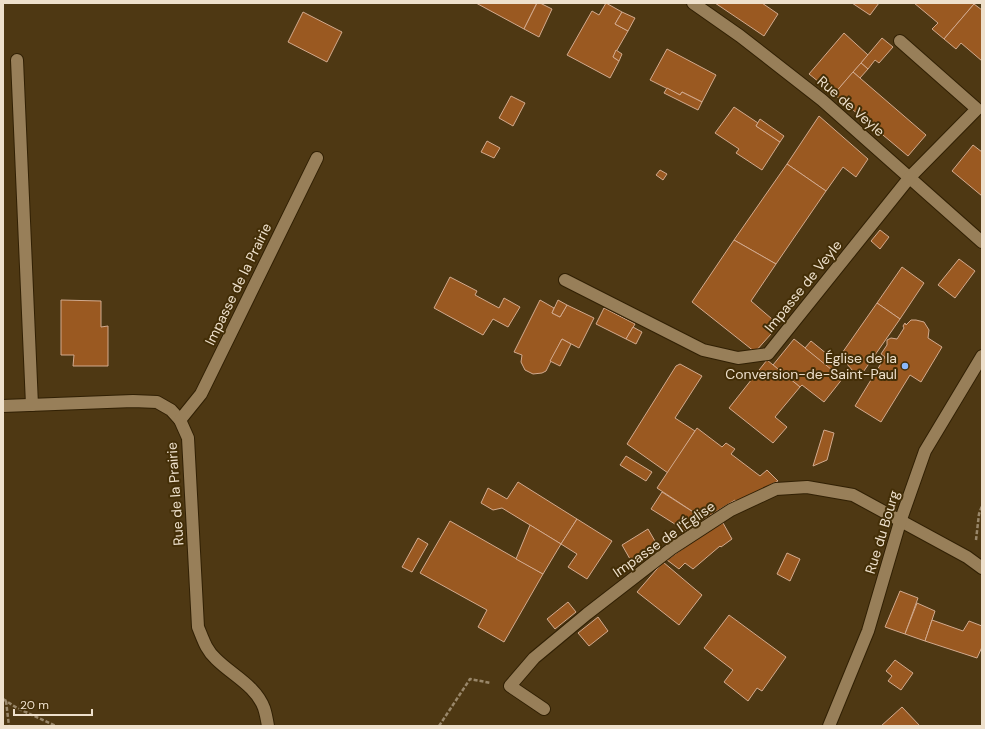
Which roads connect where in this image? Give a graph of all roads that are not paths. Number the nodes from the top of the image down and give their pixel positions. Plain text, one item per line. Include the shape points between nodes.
1 (693, 3) edge
2 (900, 41) dead end
3 (18, 60) dead end
4 (317, 158) dead end
5 (910, 177) junction
6 (982, 242) edge
7 (565, 280) dead end
8 (982, 356) edge
9 (32, 405) junction
10 (3, 406) edge
11 (180, 420) junction
12 (900, 522) junction
13 (982, 568) edge
14 (544, 709) dead end
15 (268, 726) edge
16 (829, 726) edge

1 - 5 street, Rue de Veyle via 822,100
2 - 5 street, Impasse de Veyle via 977,109
3 - 9 street
4 - 11 street, Impasse de la Prairie via 201,394
5 - 6 street, Rue de Veyle
5 - 7 street, Impasse de Veyle via 768,354 738,358 703,350
8 - 12 street, Rue du Bourg via 925,451
9 - 10 street, Rue de la Prairie
9 - 11 street, Rue de la Prairie via 157,402 171,410
11 - 15 street, Rue de la Prairie via 188,438 198,627 205,646 215,659 255,693 264,707
12 - 13 street, Impasse de l'Église
12 - 14 street, Impasse de l'Église via 853,495 807,487 776,489 731,510 671,549 534,658 510,686
12 - 16 street, Rue du Bourg via 868,631

